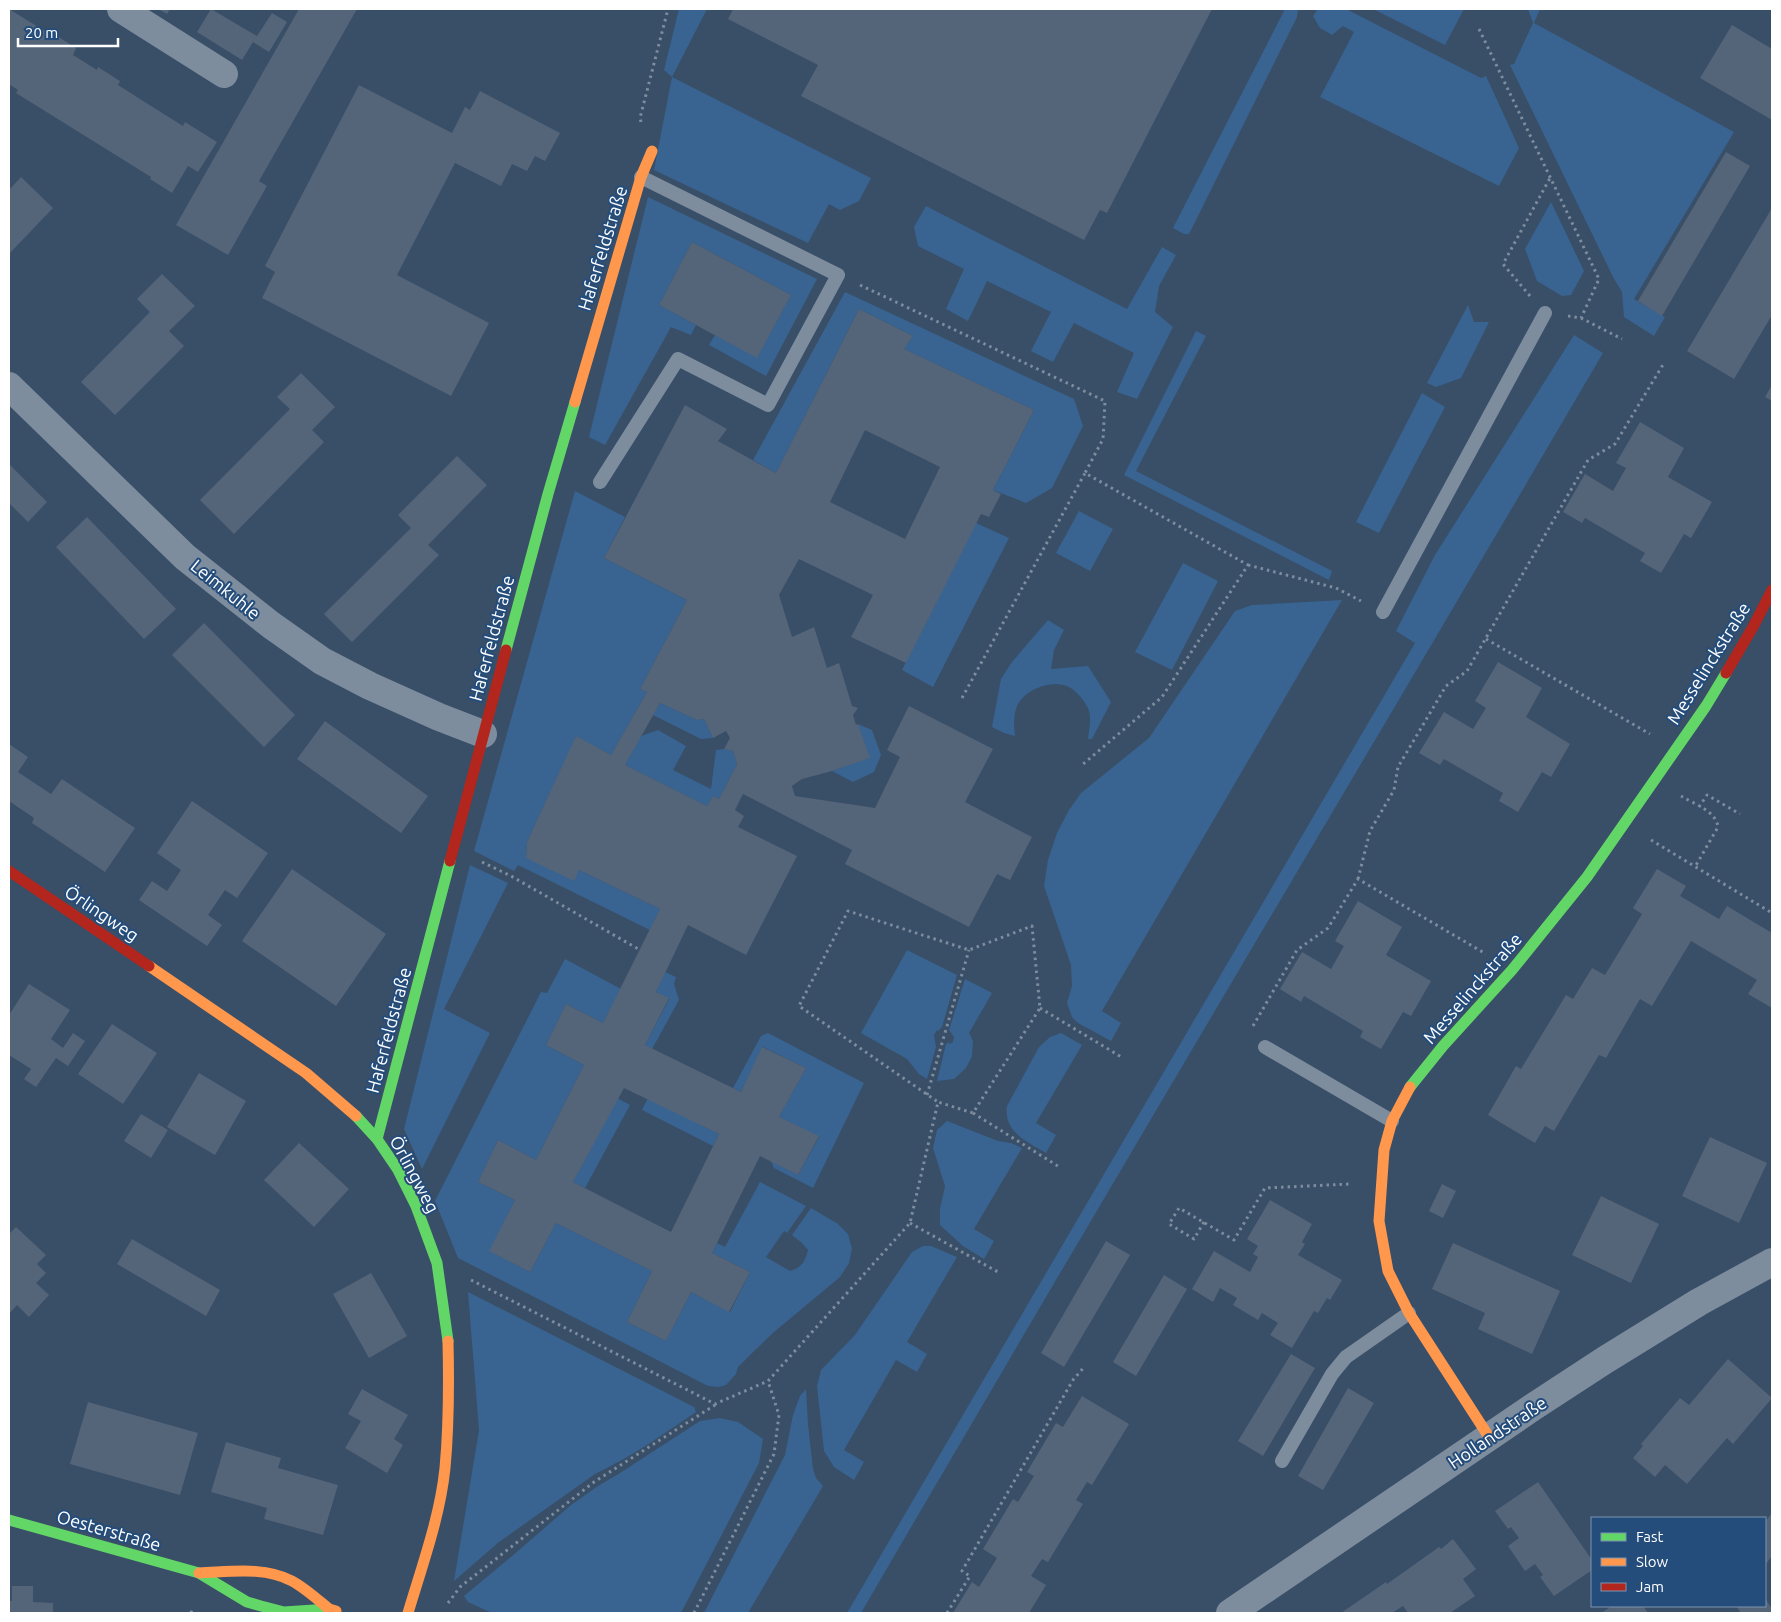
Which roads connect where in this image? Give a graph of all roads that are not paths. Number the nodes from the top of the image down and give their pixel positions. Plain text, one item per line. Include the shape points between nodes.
1 (121, 9) edge
2 (224, 74) dead end
3 (652, 151) road end
4 (642, 177) junction
5 (1545, 314) road end
6 (9, 386) edge
7 (600, 482) dead end
8 (1772, 590) edge
9 (1383, 612) road end
10 (483, 734) junction
11 (9, 871) edge
12 (1265, 1047) dead end
13 (1392, 1121) junction
14 (377, 1139) junction
15 (1772, 1262) edge
16 (1409, 1313) junction
17 (1489, 1437) junction
18 (1282, 1461) dead end
19 (9, 1520) edge
20 (199, 1573) junction
21 (330, 1609) junction
22 (342, 1613) edge
23 (408, 1613) edge
24 (1230, 1613) edge

1 - 2 street
3 - 4 street, Haferfeldstraße
4 - 7 lane via 838,275 768,405 678,359
4 - 10 street, Haferfeldstraße via 567,426
5 - 9 lane
6 - 10 street, Leimkuhle via 185,557 271,625 322,661 370,686
8 - 13 street, Messelinckstraße via 1706,706 1586,877 1512,970 1411,1086
10 - 14 street, Haferfeldstraße
11 - 14 street, Örlingweg via 306,1073 350,1109
12 - 13 lane
13 - 16 street, Messelinckstraße via 1384,1150 1380,1221 1388,1271
14 - 23 street, Örlingweg via 398,1170 416,1206 437,1263 448,1339 449,1403 444,1469 433,1530
15 - 17 street, Hollandstraße via 1698,1302
16 - 17 street, Messelinckstraße
16 - 18 lane via 1346,1357 1332,1374
17 - 24 street, Hollandstraße
19 - 20 street, Oesterstraße
20 - 21 street, Oesterstraße via 247,1602 260,1606 284,1612
20 - 21 street, Oesterstraße via 255,1570 270,1574 289,1580
21 - 22 street, Oesterstraße

